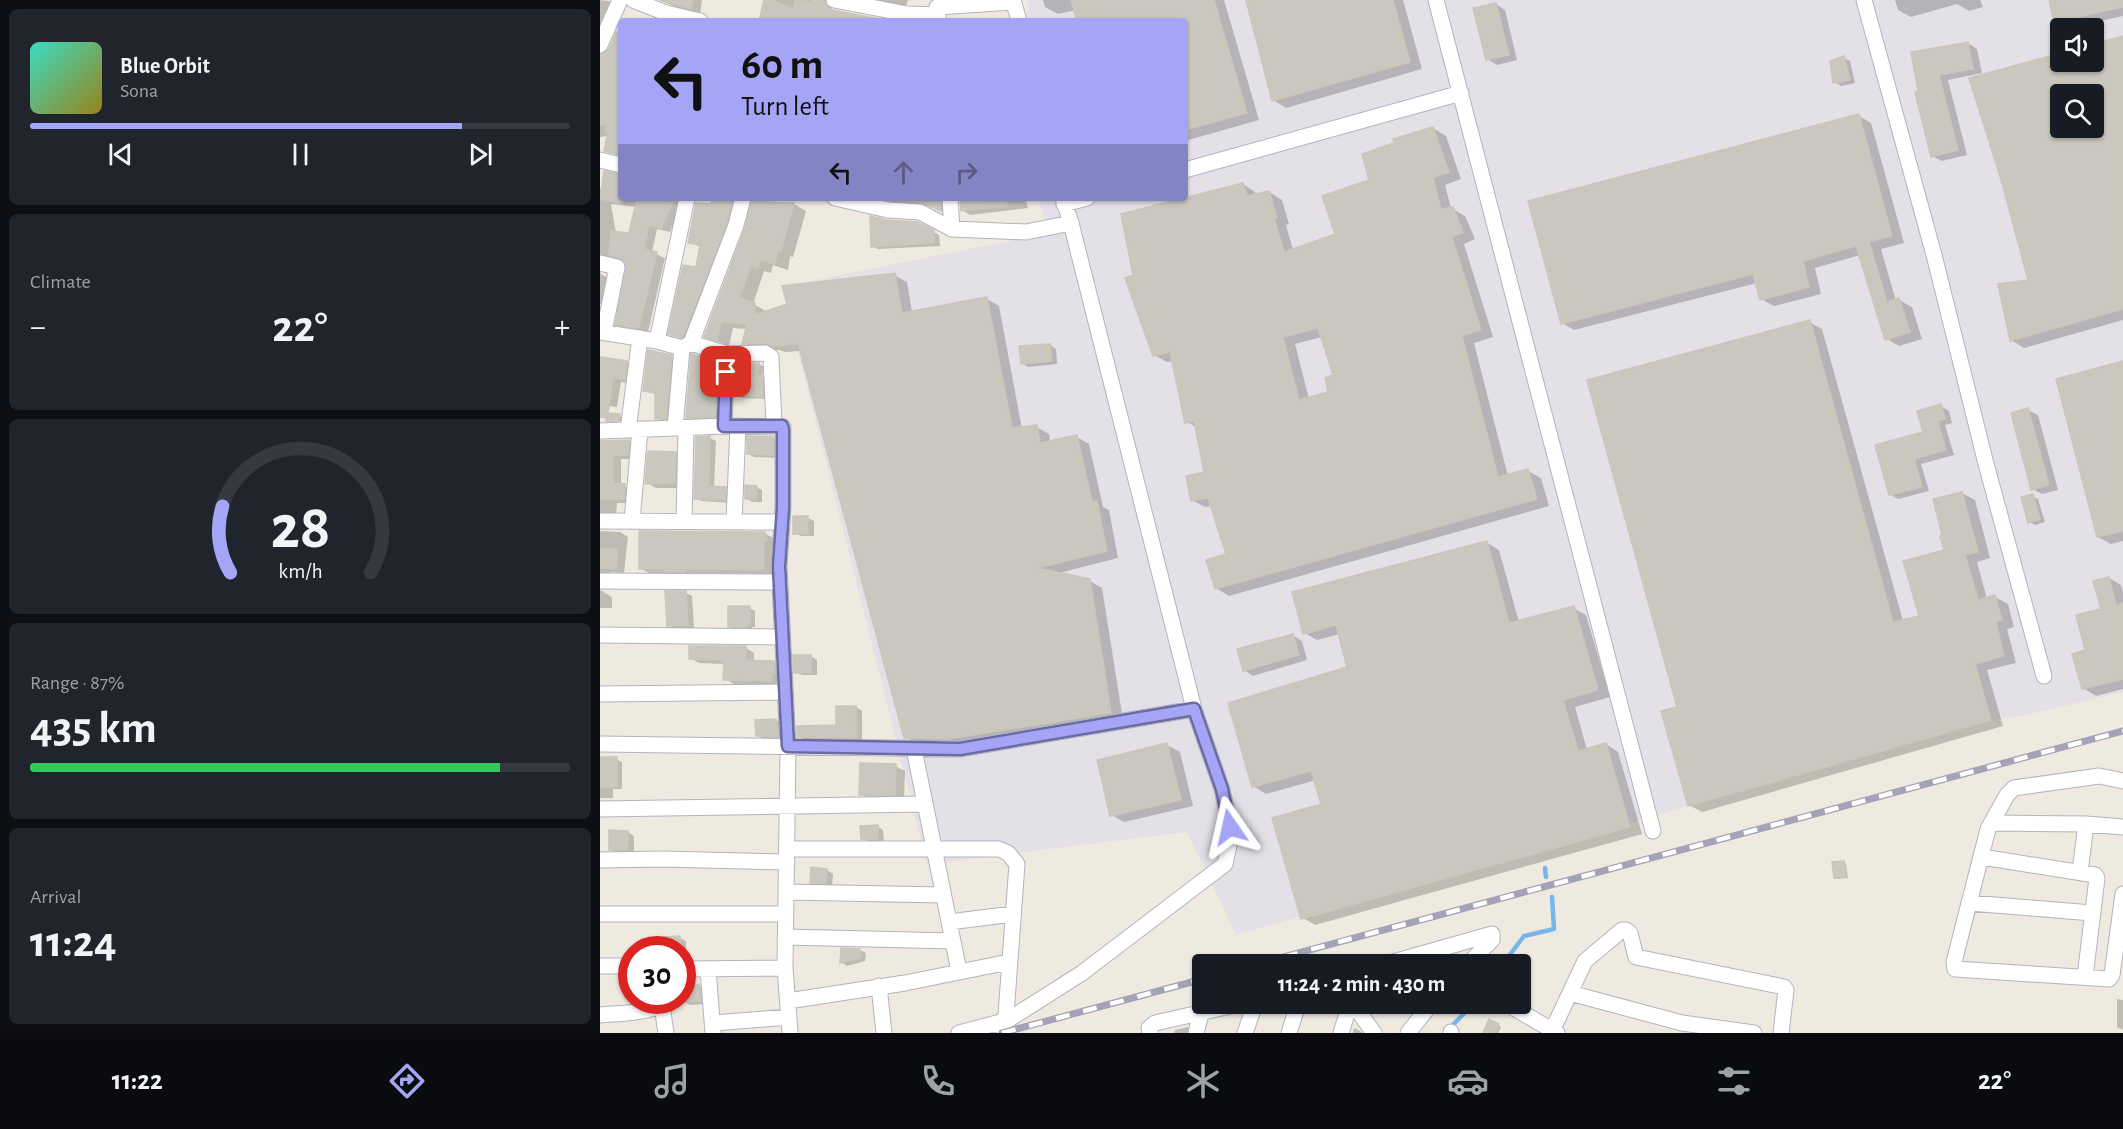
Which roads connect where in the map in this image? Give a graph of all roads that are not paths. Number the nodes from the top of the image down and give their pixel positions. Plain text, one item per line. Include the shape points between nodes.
1 (620, 0) edge
2 (633, 0) edge
3 (834, 0) edge
4 (1436, 0) edge
5 (1864, 0) edge
6 (1013, 1) edge
7 (665, 17) edge
8 (938, 18) edge
9 (1018, 18) edge
10 (600, 45) edge
11 (1461, 93) junction
12 (600, 160) edge
13 (618, 164) edge
14 (1188, 169) edge
15 (686, 201) edge
16 (742, 201) edge
17 (848, 201) edge
18 (950, 201) edge
19 (1063, 201) edge
20 (1071, 223) junction
21 (952, 229) junction
22 (600, 263) edge
23 (602, 332) edge
24 (640, 338) junction
25 (657, 341) junction
26 (687, 345) junction
27 (727, 354) junction
28 (731, 426) junction
29 (774, 426) junction
30 (681, 428) junction
31 (634, 430) junction
32 (600, 431) edge
33 (600, 521) edge
34 (632, 521) junction
35 (684, 521) junction
36 (734, 522) junction
37 (782, 522) junction
38 (600, 582) edge
39 (780, 582) junction
40 (600, 635) edge
41 (782, 637) junction
42 (2044, 676) dead end
43 (784, 692) junction
44 (600, 694) edge
45 (1194, 709) junction
46 (600, 744) edge
47 (788, 746) junction
48 (914, 749) junction
49 (2123, 781) edge
50 (925, 804) junction
51 (788, 806) junction
52 (600, 809) edge
53 (1992, 823) junction
54 (2086, 824) junction
55 (2123, 827) edge
56 (1653, 831) dead end
57 (934, 849) junction
58 (787, 856) junction
59 (1982, 857) junction
60 (600, 860) edge
61 (2080, 872) junction
62 (786, 892) junction
63 (2123, 894) edge
64 (943, 895) junction
65 (1970, 903) junction
66 (2092, 913) junction
67 (600, 914) edge
68 (785, 914) junction
69 (1013, 914) junction
70 (949, 922) junction
71 (785, 937) junction
72 (952, 941) junction
73 (1421, 954) edge
74 (1477, 954) edge
75 (1009, 962) junction
76 (600, 966) edge
77 (618, 966) edge
78 (785, 968) junction
79 (708, 969) junction
80 (696, 971) edge
81 (958, 971) junction
82 (2085, 977) junction
83 (879, 986) junction
84 (1570, 993) junction
85 (788, 1009) junction
86 (618, 1014) edge
87 (666, 1014) edge
88 (1201, 1014) joint
89 (1252, 1014) edge
90 (1295, 1014) edge
91 (1348, 1014) edge
92 (1360, 1014) edge
93 (1423, 1014) edge
94 (1523, 1014) edge
95 (600, 1015) edge
96 (713, 1028) edge
97 (997, 1029) edge
98 (1553, 1032) edge
99 (666, 1033) edge
100 (790, 1033) edge
101 (884, 1033) edge
102 (959, 1033) edge
103 (1150, 1033) edge
104 (1196, 1033) edge
105 (1245, 1033) edge
106 (1290, 1033) edge
107 (1341, 1033) edge
108 (1374, 1033) edge
109 (1408, 1033) edge
110 (1754, 1033) edge
111 (1781, 1033) edge

1 - 10 street
2 - 7 street
3 - 8 street
4 - 11 street
5 - 42 street
6 - 8 street via 937,7
6 - 9 street
11 - 14 street
11 - 56 street
12 - 13 street
15 - 25 street
16 - 26 street
17 - 21 street via 920,212
18 - 21 street
19 - 20 street
20 - 21 street via 1026,232
20 - 45 street
22 - 23 street via 617,267
23 - 24 street
24 - 25 street
24 - 31 street
25 - 26 street
26 - 27 street
26 - 30 street
27 - 28 street
27 - 29 street via 765,353 771,357
28 - 29 street
28 - 30 street
28 - 36 street
29 - 37 street via 783,429
30 - 31 street
30 - 35 street
31 - 32 street
31 - 34 street
33 - 34 street
34 - 35 street
35 - 36 street
36 - 37 street
37 - 39 street
38 - 39 street
39 - 41 street
40 - 41 street
41 - 43 street
43 - 44 street
43 - 47 street
45 - 48 street via 960,749
45 - 97 street via 1222,789 1230,827 1225,864 1082,974
46 - 47 street
47 - 48 street
47 - 51 street
48 - 50 street
49 - 53 street via 2099,776 2014,788
50 - 51 street
50 - 57 street
51 - 52 street
51 - 58 street
53 - 54 street
53 - 59 street
54 - 55 street
54 - 61 street
57 - 58 street
57 - 64 street
57 - 69 street via 999,849 1008,853 1017,864
58 - 60 street
58 - 62 street
59 - 61 street
59 - 65 street
61 - 66 street via 2097,878
62 - 64 street
62 - 68 street
63 - 82 street via 2112,977
64 - 70 street
65 - 66 street
65 - 82 street via 1955,969
66 - 82 street
67 - 68 street
68 - 71 street
69 - 70 street
69 - 75 street
70 - 72 street
71 - 72 street
71 - 78 street
72 - 81 street
73 - 74 street via 1492,934 1492,940
75 - 81 street
75 - 97 street
76 - 77 street
78 - 79 street
78 - 85 street
79 - 80 street
79 - 96 street
81 - 83 street
83 - 85 street
83 - 101 street
84 - 98 street
84 - 110 street via 1682,1023
84 - 111 street via 1585,961 1626,930 1636,957 1781,985 1786,990
85 - 96 street
85 - 100 street
86 - 95 street
87 - 99 street
88 - 103 street via 1155,1023 1149,1028
88 - 104 street
89 - 105 street
90 - 106 street
91 - 107 street
92 - 108 street
93 - 109 street
94 - 98 street
97 - 102 street

